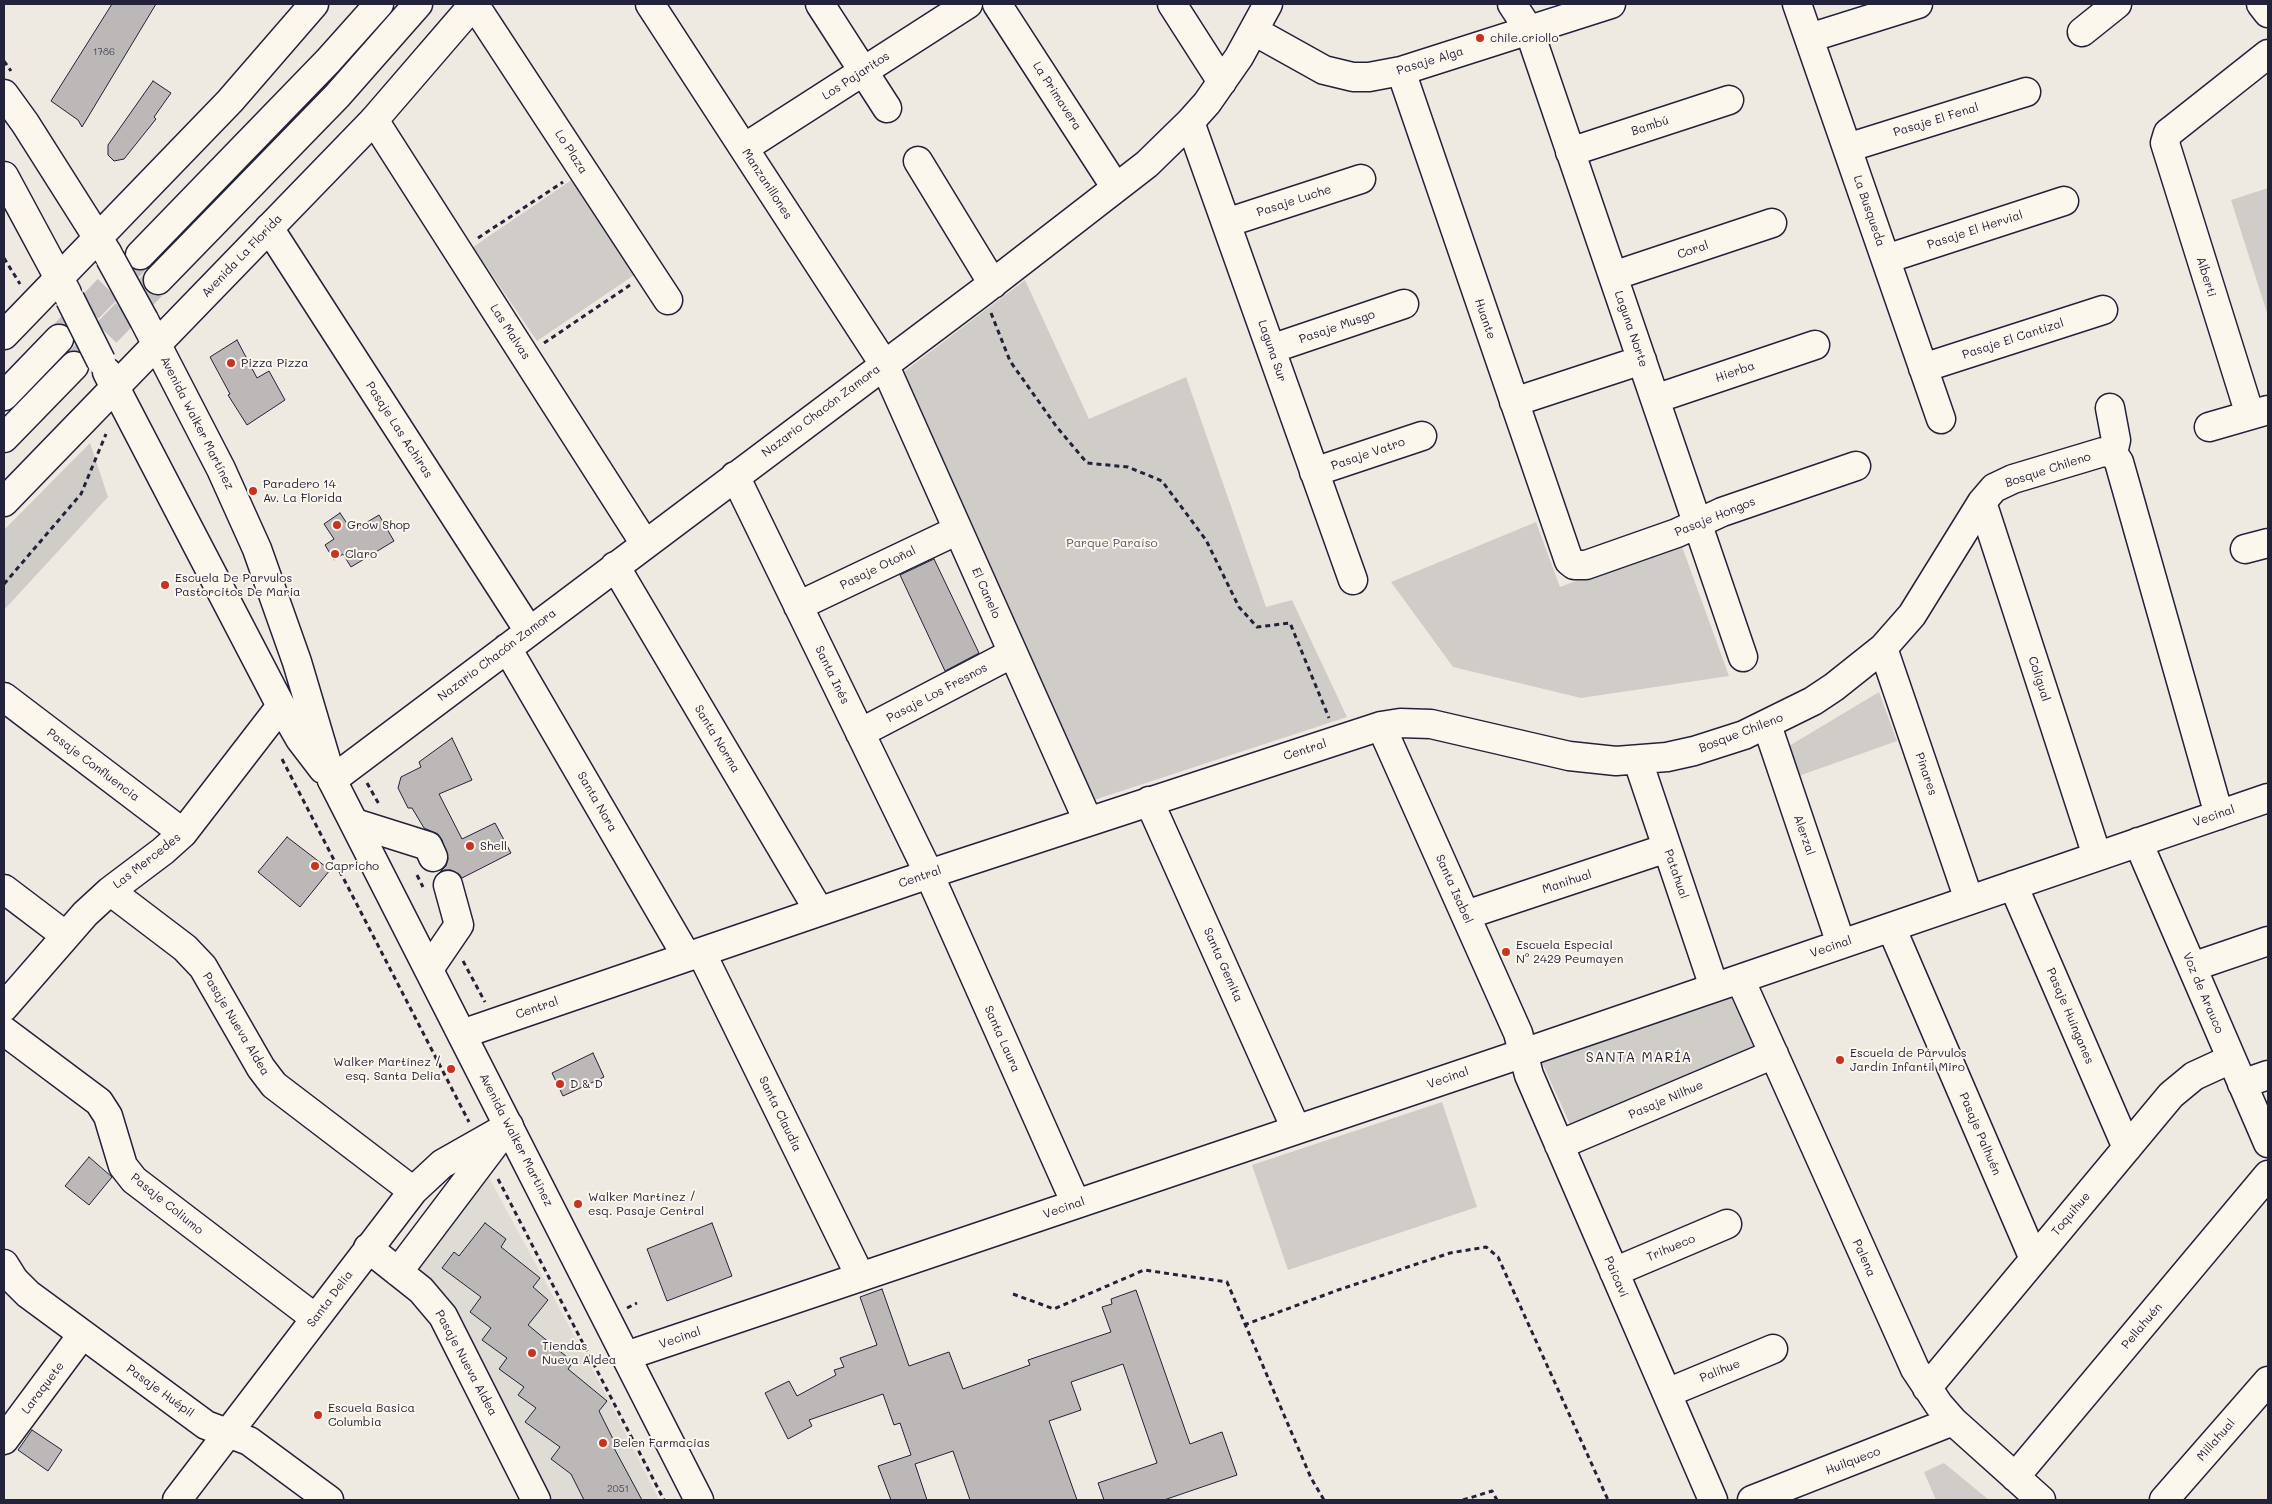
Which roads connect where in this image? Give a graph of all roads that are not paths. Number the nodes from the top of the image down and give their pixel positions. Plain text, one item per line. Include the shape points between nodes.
1 (314, 4) edge
2 (379, 4) edge
3 (418, 4) edge
4 (474, 4) edge
5 (650, 4) edge
6 (820, 4) edge
7 (968, 4) edge
8 (997, 4) edge
9 (1172, 4) edge
10 (1268, 4) edge
11 (1512, 4) edge
12 (1610, 4) edge
13 (1797, 4) edge
14 (1918, 4) edge
15 (2117, 4) edge
16 (2261, 4) edge
17 (2268, 13) edge
18 (1529, 30) junction
19 (1254, 31) junction
20 (2082, 32) dead end
21 (1809, 38) junction
22 (2268, 54) edge
23 (863, 71) junction
24 (1400, 71) junction
25 (1222, 82) junction
26 (2026, 92) dead end
27 (4, 94) edge
28 (1729, 100) dead end
29 (887, 108) dead end
30 (374, 120) junction
31 (1190, 122) junction
32 (744, 148) junction
33 (1847, 148) junction
34 (1570, 152) junction
35 (918, 161) dead end
36 (4, 176) edge
37 (1361, 179) dead end
38 (1116, 188) junction
39 (2064, 202) dead end
40 (1226, 223) junction
41 (1772, 223) dead end
42 (269, 228) junction
43 (105, 248) junction
44 (140, 256) tunnel mouth
45 (1886, 259) junction
46 (1613, 276) junction
47 (158, 280) tunnel mouth
48 (988, 288) junction
49 (64, 289) junction
50 (668, 300) dead end
51 (1404, 304) dead end
52 (2103, 310) dead end
53 (4, 335) edge
54 (59, 339) tunnel mouth
55 (157, 344) junction
56 (1815, 345) dead end
57 (1271, 349) junction
58 (1642, 360) junction
59 (884, 364) junction
60 (74, 366) tunnel mouth
61 (1923, 368) junction
62 (4, 396) edge
63 (121, 399) junction
64 (1655, 399) junction
65 (1514, 402) junction
66 (2110, 408) dead end
67 (2259, 412) edge
68 (1941, 419) dead end
69 (2209, 427) dead end
70 (1422, 436) dead end
71 (4, 438) edge
72 (2113, 453) junction
73 (1856, 466) dead end
74 (1314, 472) junction
75 (735, 476) junction
76 (4, 502) edge
77 (1982, 502) junction
78 (1698, 523) junction
79 (958, 530) junction
80 (645, 544) junction
81 (1574, 565) joint
82 (615, 566) junction
83 (1353, 580) dead end
84 (798, 606) junction
85 (529, 631) junction
86 (507, 648) junction
87 (1883, 648) junction
88 (1013, 653) junction
89 (1743, 657) dead end
90 (4, 698) edge
91 (281, 706) junction
92 (1381, 726) junction
93 (1767, 726) junction
94 (860, 733) junction
95 (1638, 760) junction
96 (332, 780) junction
97 (2268, 798) edge
98 (1149, 801) junction
99 (2219, 815) junction
100 (1088, 821) junction
101 (355, 823) junction
102 (183, 833) junction
103 (2138, 842) junction
104 (1667, 848) junction
105 (2097, 856) junction
106 (424, 864) road end
107 (929, 874) junction
108 (2013, 885) junction
109 (4, 889) edge
110 (438, 890) road end
111 (110, 891) junction
112 (1969, 900) junction
113 (819, 911) junction
114 (1466, 915) junction
115 (1890, 927) junction
116 (66, 936) junction
117 (2268, 941) edge
118 (1841, 944) junction
119 (694, 954) junction
120 (2192, 967) junction
121 (429, 968) junction
122 (1740, 978) junction
123 (1714, 987) junction
124 (4, 1007) edge
125 (4, 1030) edge
126 (462, 1034) junction
127 (1523, 1053) junction
128 (1774, 1054) junction
129 (2232, 1059) junction
130 (2268, 1075) edge
131 (2242, 1084) junction
132 (509, 1126) junction
133 (1296, 1129) junction
134 (2268, 1143) edge
135 (1559, 1145) junction
136 (2127, 1148) junction
137 (2268, 1175) edge
138 (413, 1191) junction
139 (1076, 1204) junction
140 (1727, 1224) dead end
141 (368, 1248) junction
142 (2034, 1259) junction
143 (4, 1264) edge
144 (398, 1272) junction
145 (1614, 1272) junction
146 (860, 1276) junction
147 (315, 1318) junction
148 (82, 1335) junction
149 (1773, 1349) dead end
150 (626, 1356) junction
151 (2268, 1380) edge
152 (1926, 1388) junction
153 (1666, 1393) junction
154 (1953, 1421) junction
155 (228, 1433) junction
156 (4, 1440) edge
157 (2015, 1478) junction
158 (177, 1500) edge
159 (328, 1500) edge
160 (536, 1500) edge
161 (699, 1500) edge
162 (1713, 1500) edge
163 (1752, 1500) edge
164 (2041, 1500) edge
165 (2164, 1500) edge

1 - 43 street
2 - 44 street
3 - 47 street via 330,103
4 - 30 street, Avenida La Florida
4 - 50 street, Lo Plaza
5 - 32 street, Manzanillones
6 - 23 street
7 - 23 street, Los Pajaritos
8 - 38 street, La Primavera
9 - 25 street
10 - 19 street, Nazario Chacón Zamora
11 - 18 street, Laguna Norte
12 - 18 street, Pasaje Alga
13 - 21 street, La Busqueda
14 - 21 street
15 - 20 street
16 - 17 street
18 - 24 street, Pasaje Alga
18 - 34 street, Laguna Norte
19 - 24 street, Pasaje Alga via 1312,64 1337,74 1369,77
19 - 25 street, Nazario Chacón Zamora
21 - 33 street, La Busqueda
22 - 67 street, Alberti via 2166,138 2166,148
23 - 29 street
23 - 32 street, Los Pajaritos
24 - 65 street, Huante
25 - 31 street, Nazario Chacón Zamora
26 - 33 street, Pasaje El Fenal
27 - 43 street, Avenida Walker Martínez
28 - 34 street, Bambú
30 - 42 street, Avenida La Florida
30 - 80 street, Las Malvas
31 - 38 street, Nazario Chacón Zamora via 1153,159
31 - 40 street, Laguna Sur
32 - 59 street, Manzanillones
33 - 45 street, La Busqueda
34 - 46 street, Laguna Norte
35 - 48 street
36 - 49 street, Avenida Walker Martínez
37 - 40 street, Pasaje Luche
38 - 48 street, Nazario Chacón Zamora
39 - 45 street, Pasaje El Hervial
40 - 57 street, Laguna Sur
41 - 46 street, Coral
42 - 55 street, Avenida La Florida
42 - 85 street, Pasaje Las Achiras
43 - 49 street
43 - 55 street, Avenida Walker Martínez, bridge
45 - 61 street, La Busqueda
46 - 58 street, Laguna Norte
48 - 59 street, Nazario Chacón Zamora
49 - 53 street
49 - 63 street, Avenida Walker Martínez, bridge
51 - 57 street, Pasaje Musgo
52 - 61 street, Pasaje El Cantizal
54 - 62 street
55 - 63 street, Avenida La Florida
55 - 96 street, Avenida Walker Martínez via 222,468 257,549 297,662
56 - 64 street, Hierba
57 - 74 street, Laguna Sur
58 - 64 street, Laguna Norte
58 - 65 street
59 - 75 street, Nazario Chacón Zamora
59 - 79 street, El Canelo
60 - 71 street
61 - 68 street, La Busqueda
63 - 76 street, Avenida La Florida
63 - 91 street, Avenida Walker Martínez
64 - 78 street, Laguna Norte
65 - 81 street, Huante via 1566,555
66 - 72 street via 2116,440
67 - 69 street
70 - 74 street, Pasaje Vatro
72 - 77 street, Bosque Chileno via 2103,452 2013,479 1994,488
72 - 99 street via 2119,462
73 - 78 street, Pasaje Hongos
74 - 83 street, Laguna Sur
75 - 80 street, Nazario Chacón Zamora
75 - 84 street, Santa Inés
77 - 87 street, Bosque Chileno via 1912,615
77 - 105 street, Coligual
78 - 81 street, Pasaje Hongos via 1586,565
78 - 89 street, Laguna Norte
79 - 84 street, Pasaje Otoñal
79 - 88 street, El Canelo
80 - 82 street, Nazario Chacón Zamora
82 - 85 street, Nazario Chacón Zamora
82 - 113 street, Santa Norma
84 - 94 street, Santa Inés
85 - 86 street, Nazario Chacón Zamora
86 - 96 street, Nazario Chacón Zamora
86 - 119 street, Santa Nora
87 - 93 street, Bosque Chileno via 1834,687
87 - 112 street, Pinares
88 - 94 street, Pasaje Los Fresnos
88 - 100 street, El Canelo
90 - 102 street, Pasaje Confluencia
91 - 96 street, Avenida Walker Martínez via 300,740
91 - 102 street, Las Mercedes
92 - 95 street, Bosque Chileno via 1425,724 1592,760
92 - 98 street, Central
92 - 114 street, Santa Isabel
93 - 95 street, Bosque Chileno via 1694,752
93 - 118 street, Alerzal
94 - 107 street, Santa Inés
95 - 104 street, Patahual
96 - 101 street, Avenida Walker Martínez
97 - 99 street, Vecinal
98 - 100 street, Central
98 - 133 street, Santa Gemita
99 - 103 street, Vecinal
100 - 107 street, Central
101 - 106 street via 428,846
101 - 121 street, Avenida Walker Martínez
102 - 111 street, Las Mercedes
103 - 105 street, Vecinal
103 - 120 street, Voz de Arauco
104 - 114 street, Manihual
104 - 123 street, Patahual
105 - 108 street, Vecinal
107 - 113 street, Central
107 - 139 street, Santa Laura
108 - 112 street, Vecinal
108 - 136 street, Pasaje Huinganes
109 - 116 street
110 - 121 street via 459,925
111 - 116 street, Las Mercedes
111 - 138 street, Pasaje Nueva Aldea via 185,948 203,967 261,1068 278,1089
112 - 115 street, Vecinal
113 - 119 street, Central
114 - 127 street, Santa Isabel via 1518,1033
115 - 118 street, Vecinal
115 - 142 street, Pasaje Palhuén
116 - 124 street, Las Mercedes
117 - 120 street
118 - 122 street, Vecinal
119 - 126 street, Central
119 - 146 street, Santa Claudia
120 - 129 street, Voz de Arauco
121 - 126 street, Avenida Walker Martínez
122 - 123 street, Vecinal
122 - 128 street, Palena
123 - 127 street, Vecinal
125 - 147 street, Pasaje Coliumo via 99,1102 108,1116 123,1166 134,1180
126 - 132 street, Avenida Walker Martínez
127 - 133 street, Vecinal
127 - 135 street, Paicaví
128 - 135 street, Pasaje Nilhue
128 - 152 street, Palena via 1905,1350
129 - 131 street, Voz de Arauco
129 - 136 street, Toquihue via 2184,1083
130 - 131 street
131 - 134 street, Voz de Arauco
132 - 138 street, Santa Delia via 449,1160
132 - 144 street
132 - 150 street, Avenida Walker Martínez
133 - 139 street, Vecinal
135 - 145 street, Paicaví
136 - 142 street, Toquihue
137 - 157 street, Pellahuén
138 - 141 street, Santa Delia
139 - 146 street, Vecinal
140 - 145 street, Trihueco
141 - 144 street, Pasaje Nueva Aldea
141 - 147 street, Santa Delia
142 - 152 street, Toquihue
143 - 148 street, Pasaje Huépil via 24,1290
144 - 160 street, Pasaje Nueva Aldea via 429,1298 443,1316
145 - 153 street, Paicaví
146 - 150 street, Vecinal
147 - 155 street, Santa Delia
148 - 155 street, Pasaje Huépil via 206,1425
148 - 156 street, Laraquete
149 - 153 street, Palihue
150 - 161 street, Avenida Walker Martínez
151 - 165 street, Millahual
152 - 154 street, Palena
153 - 162 street, Paicaví
154 - 157 street, Palena
154 - 163 street, Huilqueco
155 - 158 street, Santa Delia
155 - 159 street, Pasaje Huépil via 249,1441
157 - 164 street, Palena

